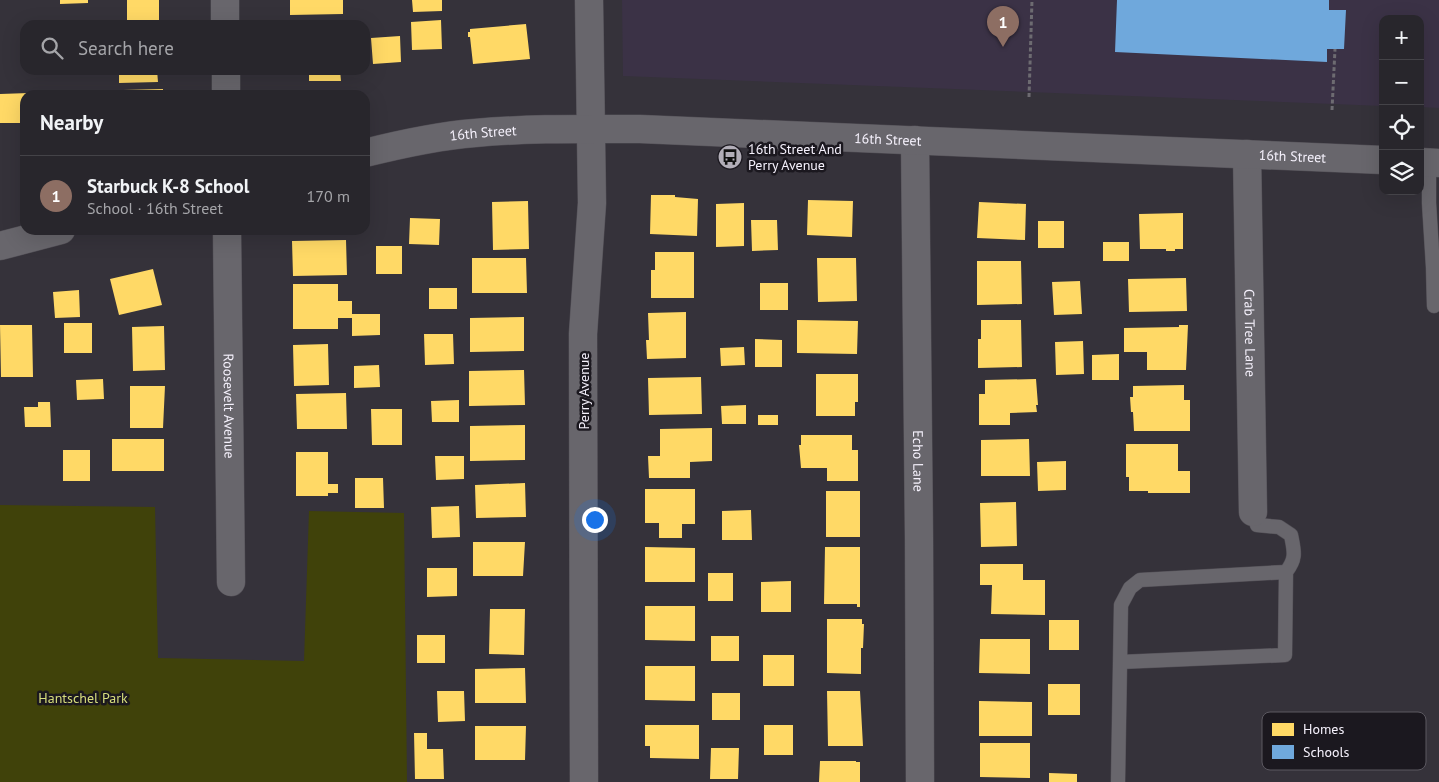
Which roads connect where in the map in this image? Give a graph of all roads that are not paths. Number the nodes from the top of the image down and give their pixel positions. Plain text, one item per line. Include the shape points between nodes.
1 (225, 0) edge
2 (590, 0) edge
3 (225, 20) edge
4 (226, 75) edge
5 (226, 90) edge
6 (591, 128) junction
7 (915, 140) junction
8 (370, 152) edge
9 (1247, 154) junction
10 (1379, 160) edge
11 (1429, 162) edge
12 (42, 235) edge
13 (228, 235) edge
14 (0, 246) edge
15 (1436, 267) edge
16 (1434, 306) dead end
17 (1253, 512) joint
18 (1286, 572) junction
19 (231, 582) dead end
20 (1120, 662) junction
21 (584, 782) edge
22 (920, 782) edge
23 (1118, 782) edge

1 - 3 street
2 - 6 street, Perry Avenue
4 - 5 street
6 - 7 street, 16th Street
6 - 8 street, 16th Street via 474,133 412,141
6 - 21 street, Perry Avenue via 592,203 584,334
7 - 9 street, 16th Street
7 - 22 street, Echo Lane
9 - 10 street, 16th Street
9 - 17 street, Crab Tree Lane
11 - 15 lane via 1429,203
12 - 14 street
13 - 19 street, Roosevelt Avenue
15 - 16 lane
17 - 18 lane via 1257,525 1279,527 1291,535 1293,563
18 - 20 lane via 1140,580 1130,588 1121,605
18 - 20 lane via 1285,655
20 - 23 lane

